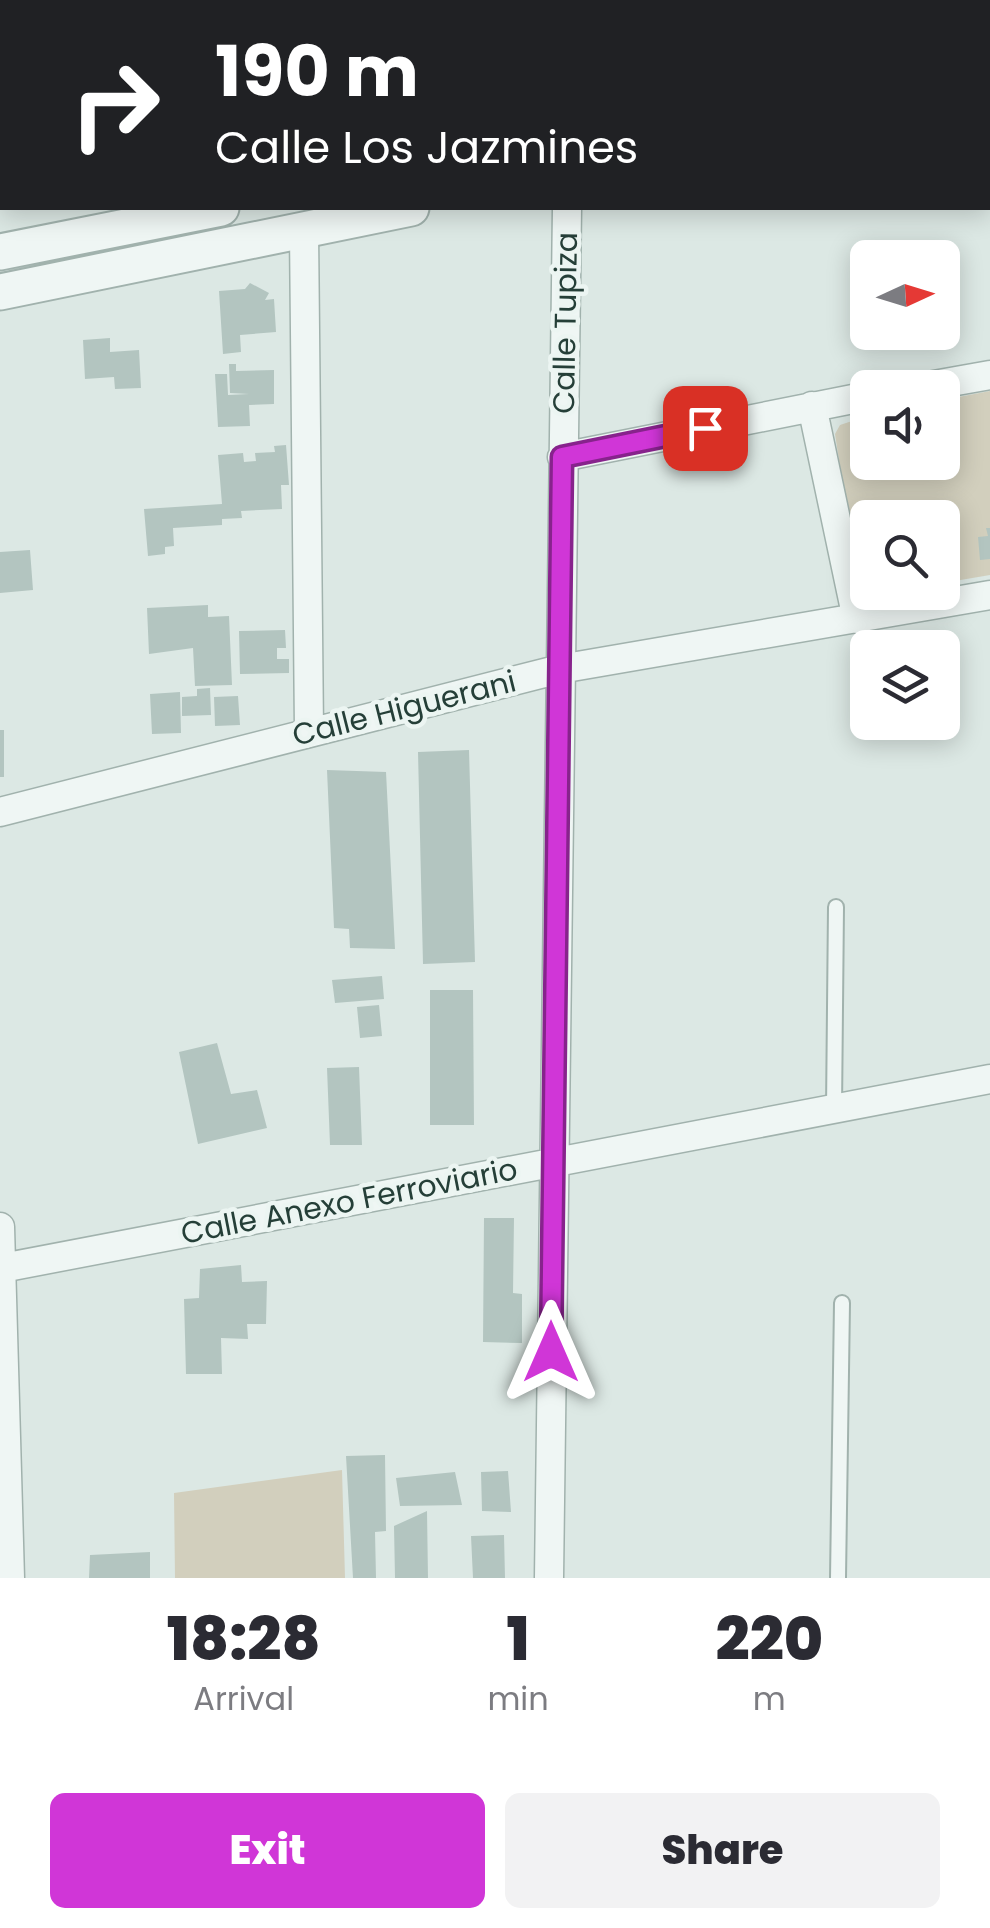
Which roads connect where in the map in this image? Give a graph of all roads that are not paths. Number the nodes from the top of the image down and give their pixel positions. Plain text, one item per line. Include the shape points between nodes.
1 (211, 210) edge
2 (402, 210) edge
3 (567, 210) edge
4 (304, 231) junction
5 (0, 252) edge
6 (0, 292) edge
7 (990, 375) edge
8 (960, 380) edge
9 (850, 399) edge
10 (812, 406) junction
11 (562, 457) junction
12 (990, 595) edge
13 (857, 619) junction
14 (560, 670) junction
15 (309, 731) junction
16 (0, 812) edge
17 (836, 907) dead end
18 (990, 1079) edge
19 (834, 1110) junction
20 (552, 1162) junction
21 (0, 1226) edge
22 (2, 1268) edge
23 (842, 1302) dead end
24 (10, 1578) edge
25 (549, 1578) edge
26 (838, 1578) edge

1 - 5 street
2 - 4 street
3 - 11 street, Calle Tupiza
4 - 6 street
4 - 15 street
7 - 8 street
9 - 10 street
10 - 11 street
10 - 13 street
11 - 14 street, Calle Tupiza
12 - 13 street, Calle Higuerani
13 - 14 street, Calle Higuerani
14 - 15 street, Calle Higuerani
14 - 20 street, Calle Tupiza
15 - 16 street, Calle Higuerani
17 - 19 lane
18 - 19 street, Calle Anexo Ferroviario
19 - 20 street, Calle Anexo Ferroviario
20 - 22 street, Calle Anexo Ferroviario
20 - 25 street, Calle Tupiza
21 - 22 street
22 - 24 street
23 - 26 lane

